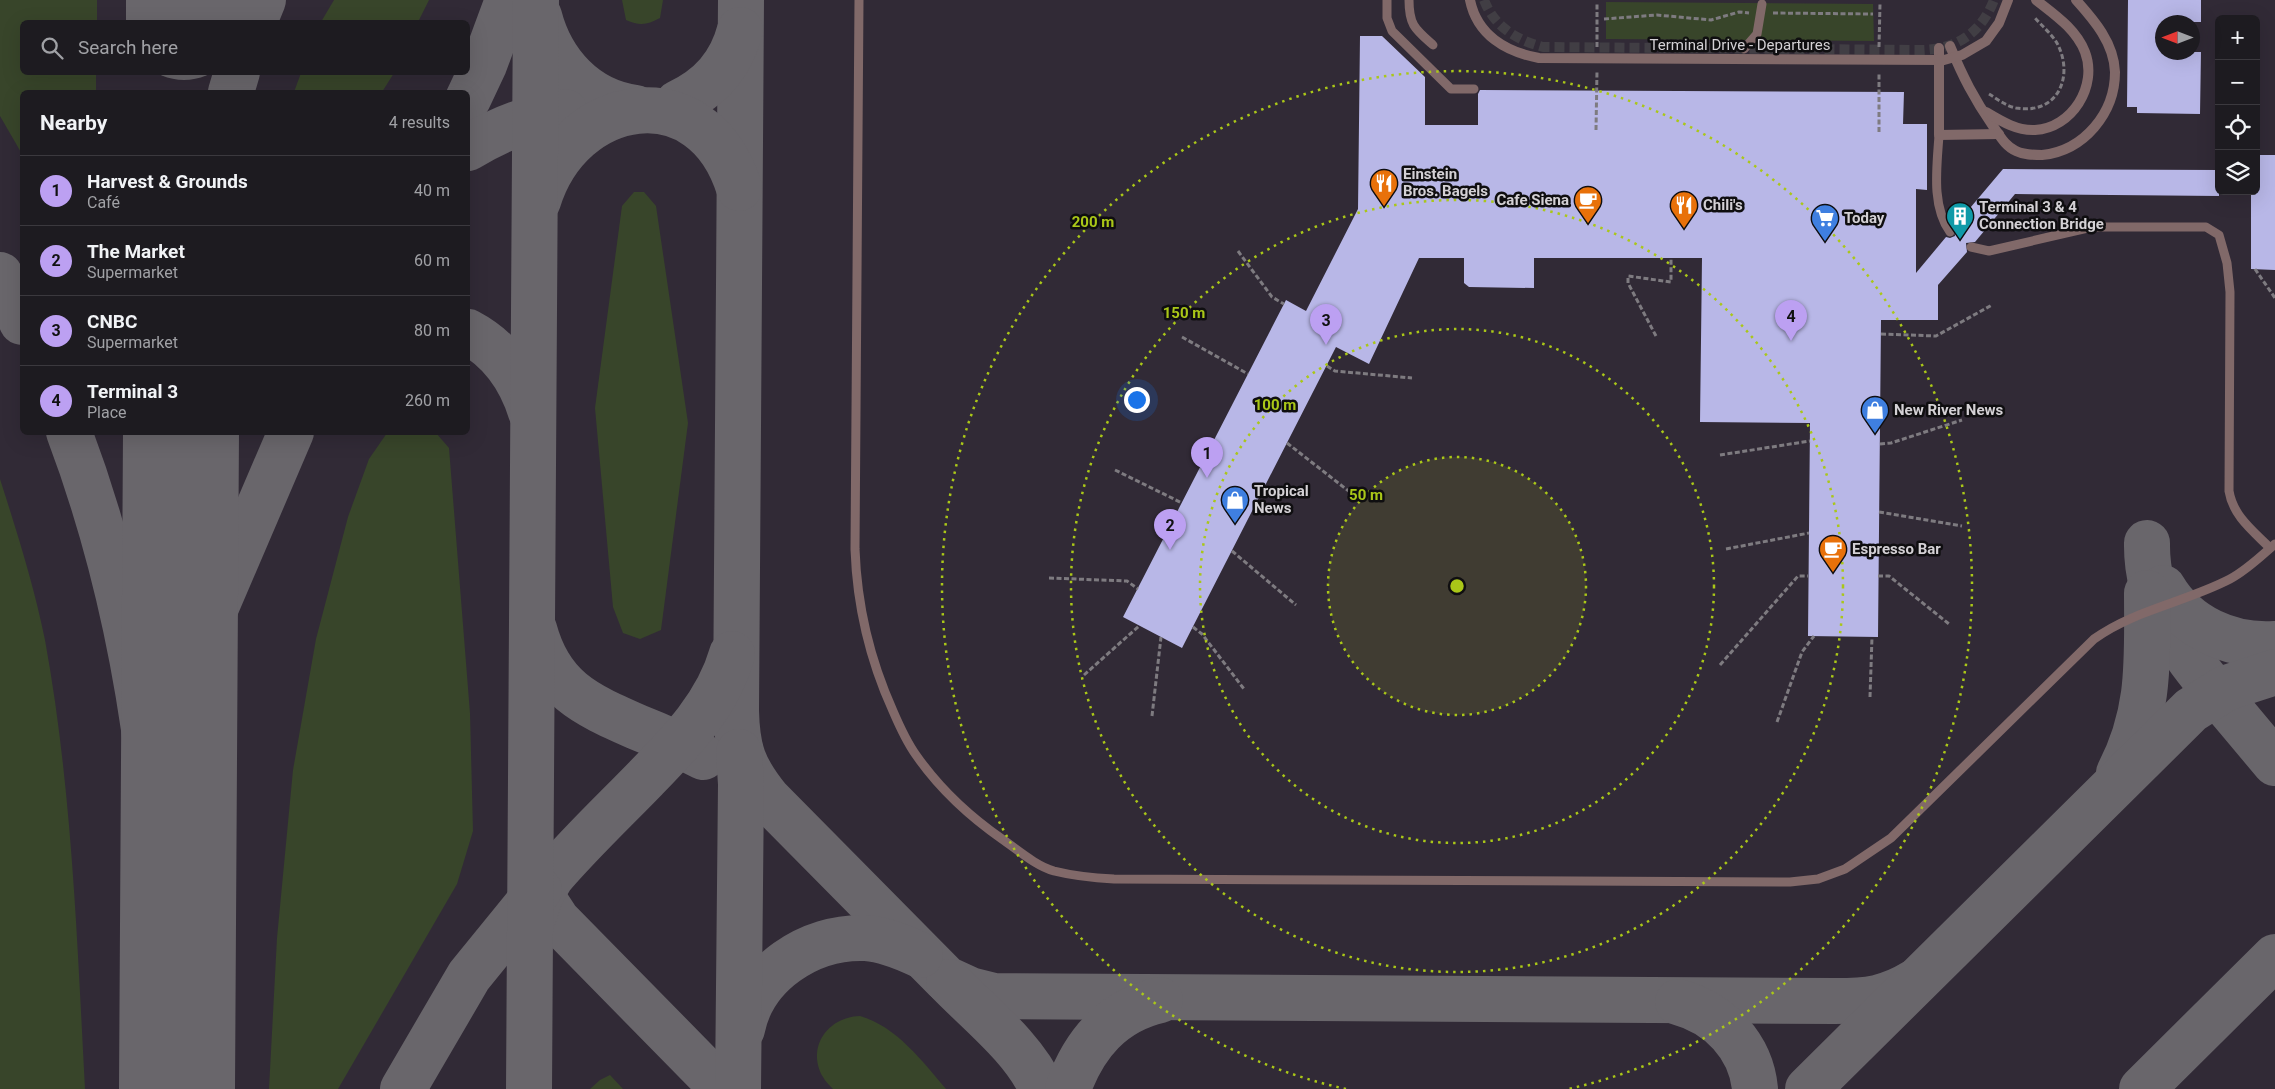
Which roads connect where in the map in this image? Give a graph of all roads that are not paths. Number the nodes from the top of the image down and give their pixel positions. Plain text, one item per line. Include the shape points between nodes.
1 (859, 0) edge
2 (1387, 0) edge
3 (1410, 0) edge
4 (1470, 0) edge
5 (2008, 0) edge
6 (2036, 0) edge
7 (2076, 0) edge
8 (1761, 8) road end
9 (1433, 45) dead end
10 (1950, 46) dead end
11 (1939, 48) dead end
12 (1744, 49) dead end
13 (1474, 89) dead end
14 (1981, 109) junction
15 (1999, 134) junction
16 (1939, 135) junction
17 (1950, 232) dead end
18 (1971, 247) dead end
19 (2273, 546) edge

1 - 19 lane via 855,549 862,621 883,689 915,754 963,808 1006,842 1052,870 1086,878 1124,879 1790,882 1818,879 1846,869 1890,838 2094,639 2113,625 2232,578
2 - 13 lane via 1387,18 1392,32 1451,89
3 - 9 lane via 1414,27
4 - 5 street, Terminal Drive - Departures via 1476,19 1491,38 1508,50 1539,58 1871,60 1936,60 1962,55 1986,41 1999,23
6 - 14 street via 2074,31 2086,53 2088,77 2083,99 2071,115 2036,130 2017,128
7 - 15 street via 2099,25 2110,48 2115,71 2112,96 2102,118 2086,137 2069,148 2050,154 2030,156 2016,152
8 - 12 lane via 1757,34
10 - 14 street
11 - 16 street
14 - 15 street
15 - 16 street
16 - 17 lane via 1938,208
18 - 19 lane via 1989,251 2102,226 2206,227 2219,235 2227,263 2230,292 2231,503 2237,514

